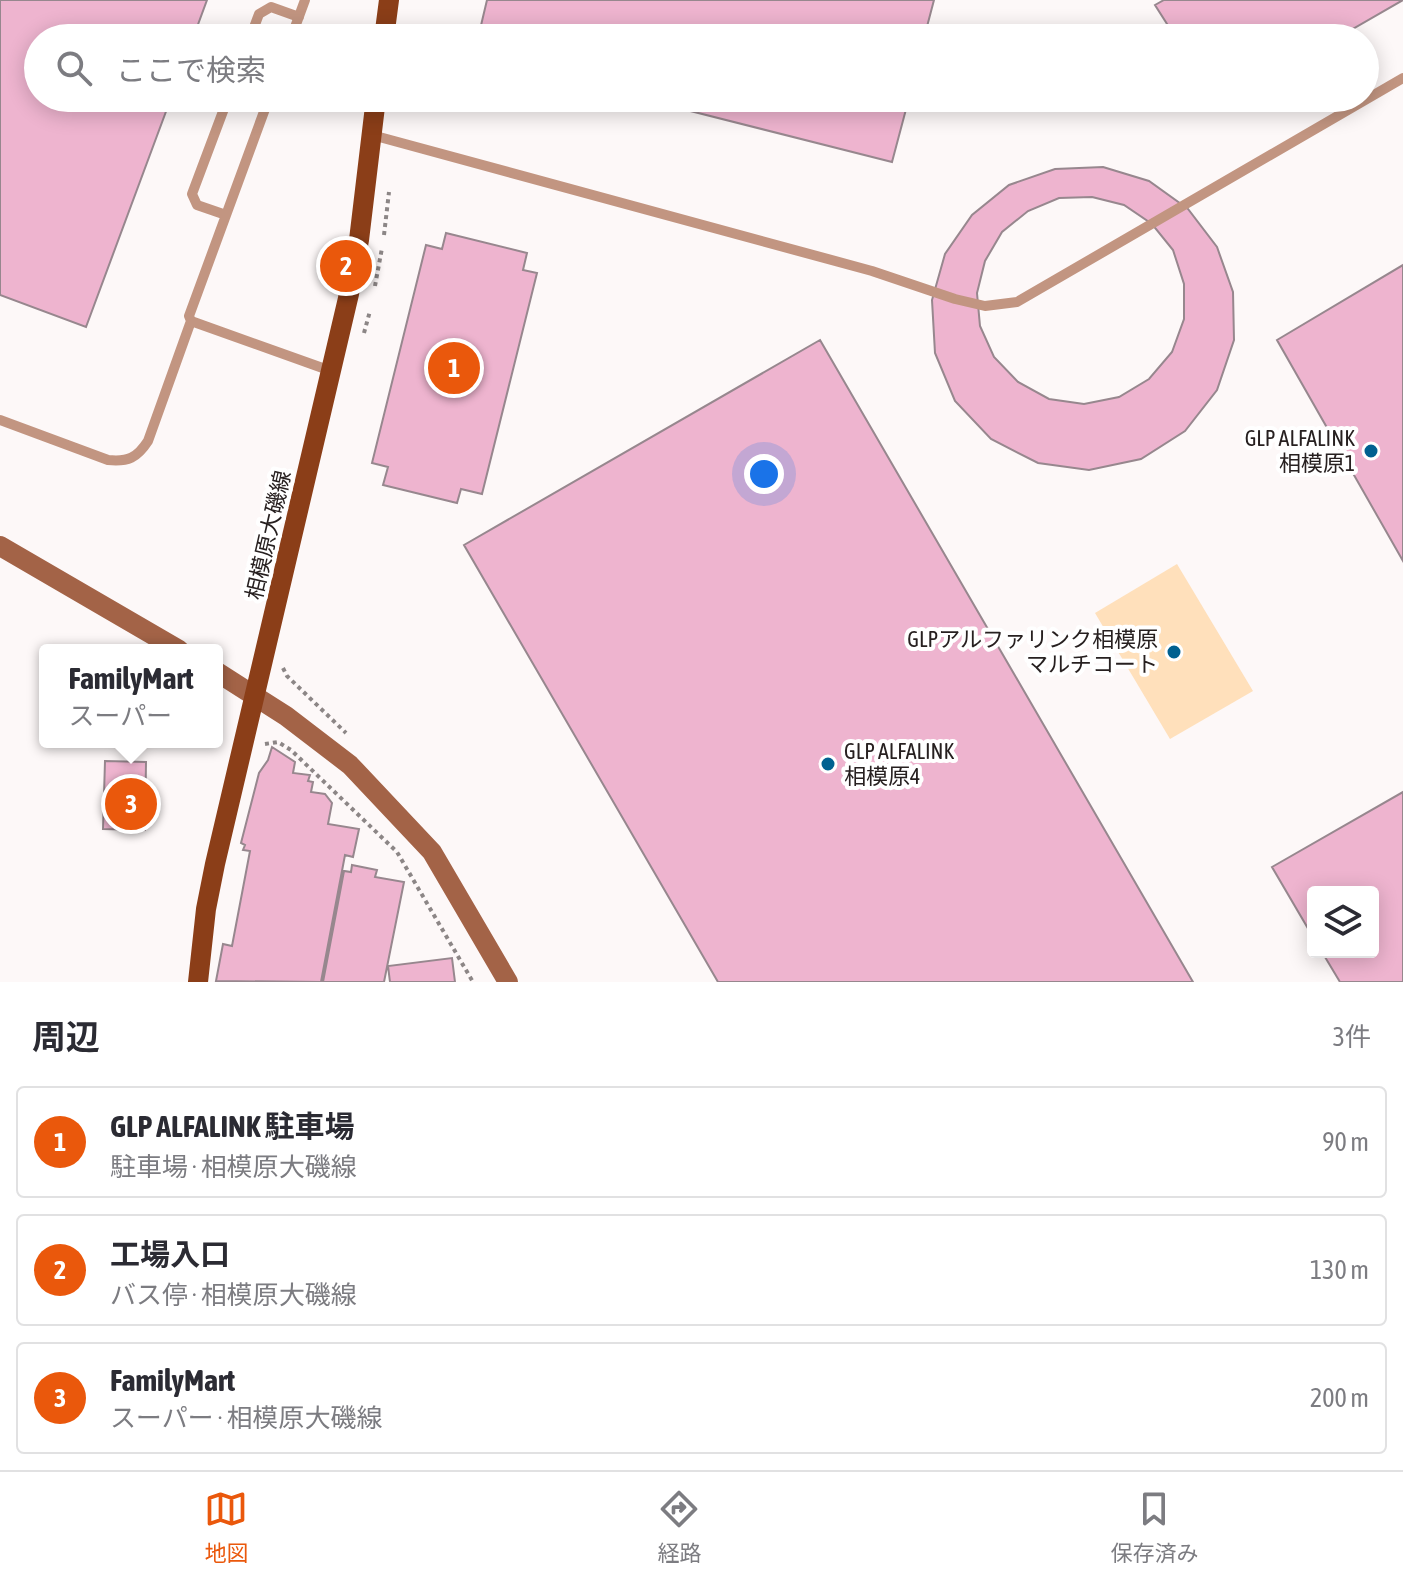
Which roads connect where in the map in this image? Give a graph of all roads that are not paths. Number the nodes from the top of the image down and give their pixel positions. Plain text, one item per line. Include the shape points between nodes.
1 (305, 0) edge
2 (389, 0) edge
3 (299, 17) junction
4 (255, 24) edge
5 (296, 24) edge
6 (386, 24) edge
7 (1403, 78) edge
8 (1379, 92) edge
9 (223, 112) edge
10 (264, 112) edge
11 (374, 112) edge
12 (1344, 112) edge
13 (372, 135) junction
14 (226, 215) junction
15 (191, 321) junction
16 (331, 371) junction
17 (0, 420) edge
18 (0, 546) edge
19 (169, 644) edge
20 (223, 676) edge
21 (256, 695) junction
22 (198, 982) edge
23 (508, 982) edge

1 - 3 lane
2 - 6 main road
3 - 4 lane via 271,7 259,14
3 - 5 lane
7 - 8 lane
9 - 14 lane via 192,194 197,205
10 - 14 lane
11 - 13 main road, 相模原大磯線
12 - 13 lane via 1017,302 985,306
13 - 16 main road, 相模原大磯線 via 359,240
14 - 15 lane
15 - 16 lane
15 - 17 lane via 148,441 125,462
16 - 21 main road, 相模原大磯線
18 - 19 street
20 - 21 street
21 - 22 main road, 相模原大磯線 via 215,864
21 - 23 street via 350,765 432,852

